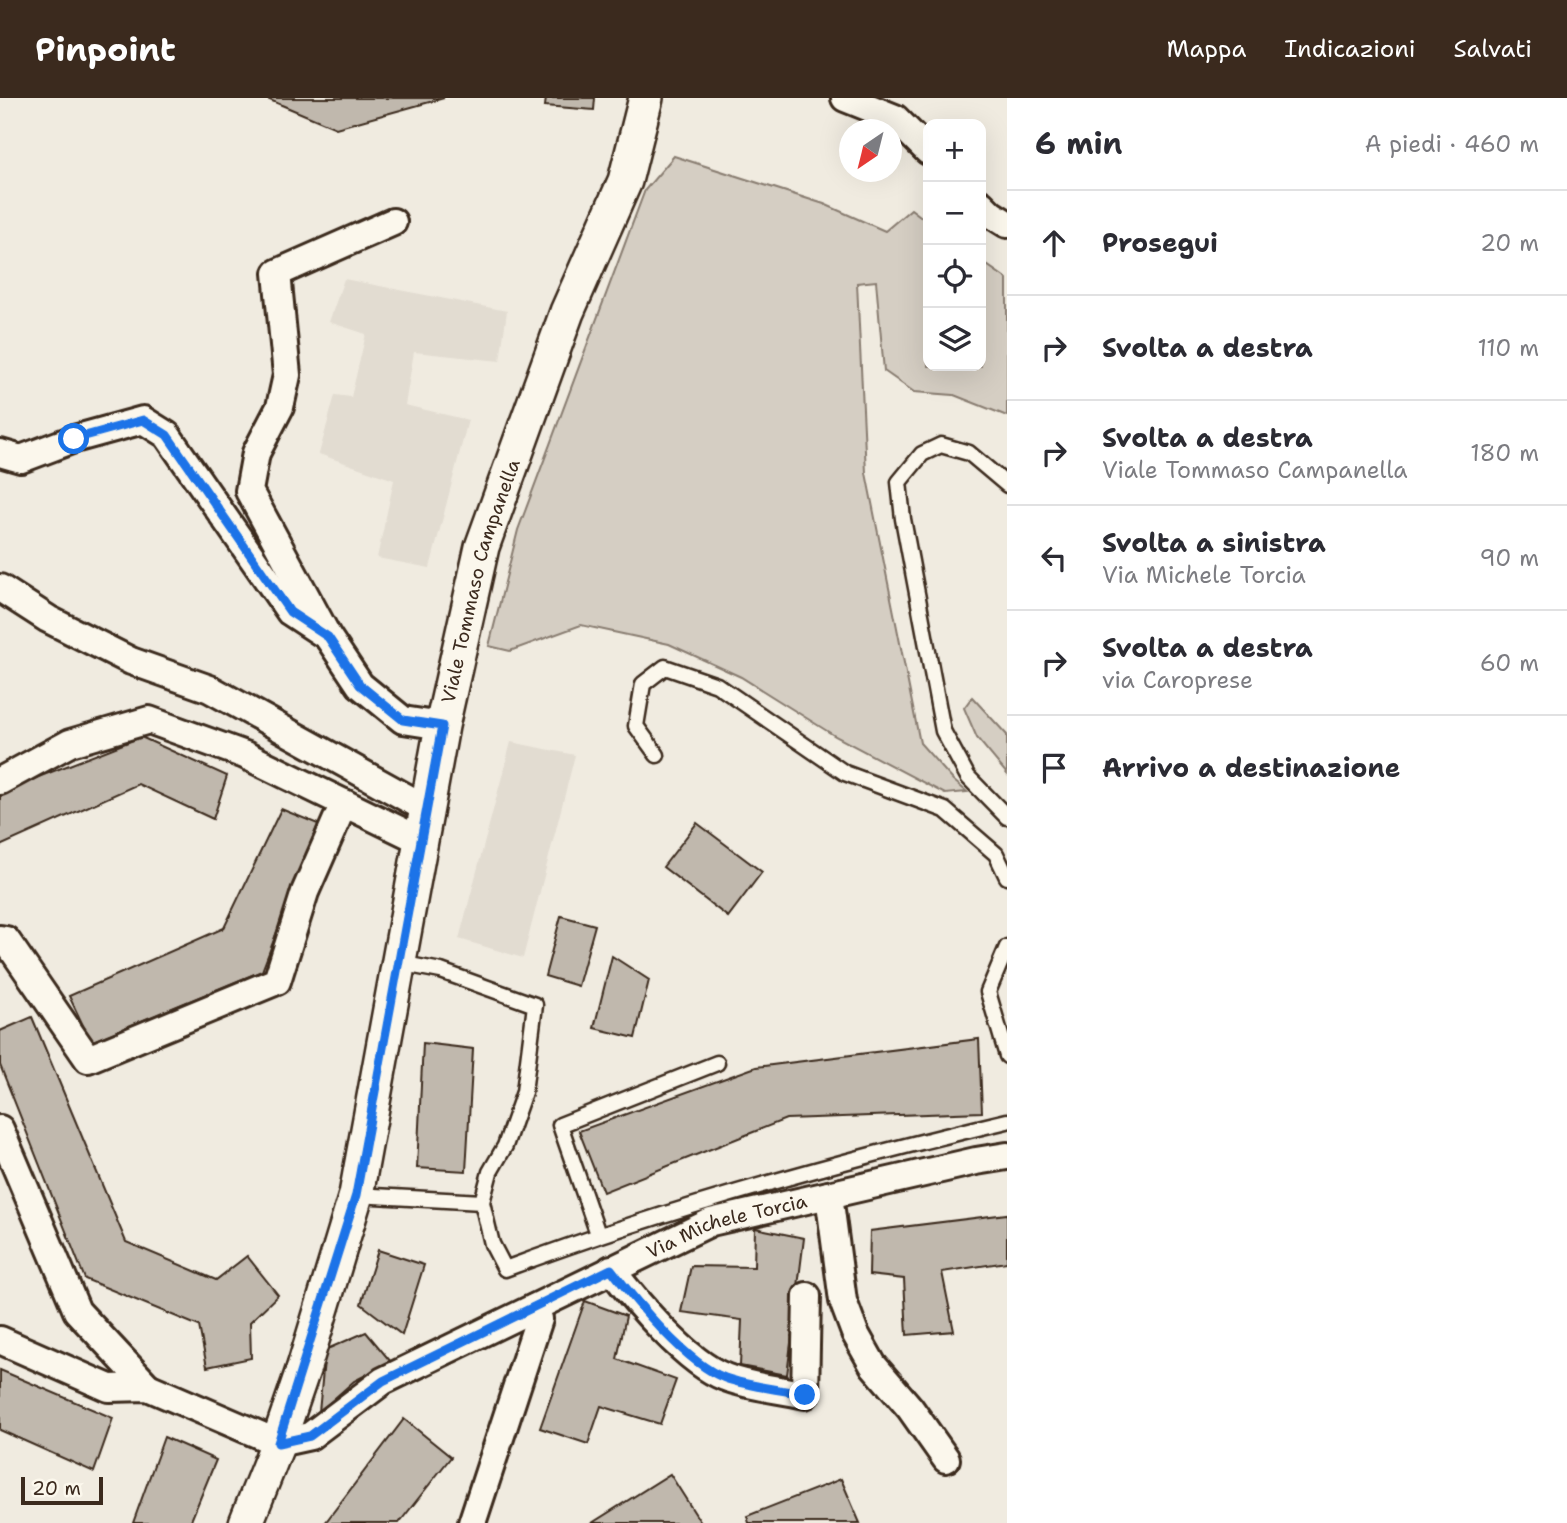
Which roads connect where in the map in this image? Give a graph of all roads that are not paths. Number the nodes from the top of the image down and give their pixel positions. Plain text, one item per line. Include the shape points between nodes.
1 (646, 98) edge
2 (845, 98) edge
3 (923, 146) edge
4 (986, 210) edge
5 (393, 222) dead end
6 (1007, 224) edge
7 (0, 453) edge
8 (1007, 485) edge
9 (0, 588) edge
10 (328, 637) junction
11 (442, 726) junction
12 (657, 755) dead end
13 (0, 781) edge
14 (344, 803) junction
15 (1007, 817) edge
16 (425, 825) junction
17 (1007, 877) edge
18 (0, 939) edge
19 (1007, 947) edge
20 (397, 962) junction
21 (1007, 1056) edge
22 (717, 1063) dead end
23 (1007, 1121) edge
24 (0, 1129) edge
25 (1007, 1156) edge
26 (356, 1195) junction
27 (829, 1195) junction
28 (482, 1202) junction
29 (598, 1234) junction
30 (611, 1269) junction
31 (807, 1296) dead end
32 (534, 1308) junction
33 (0, 1340) edge
34 (148, 1387) junction
35 (278, 1443) junction
36 (946, 1459) dead end
37 (246, 1523) edge
38 (472, 1523) edge

1 - 11 street, Viale Tommaso Campanella via 625,181 567,312 482,547
2 - 3 street via 895,118
4 - 6 street
5 - 10 street via 277,273 287,375 280,407 257,453 249,491
7 - 10 street via 21,459 143,420 167,435 290,612
8 - 15 lane via 969,453 941,445 922,454 899,482 943,732 968,777
9 - 16 street via 48,619 131,661 210,689
10 - 11 street via 360,685 403,720
11 - 16 street, Viale Tommaso Campanella
12 - 17 lane via 636,726 643,684 665,667 718,685 845,773 944,810 996,854
13 - 14 street via 70,743 149,720 246,755
14 - 16 street
14 - 18 street via 305,892 277,981 88,1059 6,940
16 - 20 street, Viale Tommaso Campanella
19 - 21 lane via 989,992
20 - 26 street, Viale Tommaso Campanella
20 - 28 lane via 441,971 535,1005 524,1092
22 - 29 lane via 560,1125
23 - 29 lane via 888,1149
24 - 34 street via 77,1311
25 - 27 street, Via Michele Torcia
26 - 28 lane
26 - 35 street, Viale Tommaso Campanella
27 - 30 street, Via Michele Torcia via 712,1222
27 - 36 street via 843,1301 855,1334 873,1365
28 - 29 lane via 492,1244 505,1269
30 - 31 street via 694,1359 724,1377 805,1395
30 - 32 street, Via Michele Torcia
32 - 35 street, Via Michele Torcia via 383,1381 310,1436
32 - 38 street via 539,1319
33 - 34 street via 109,1388
34 - 35 street
35 - 37 street, Viale Tommaso Campanella

